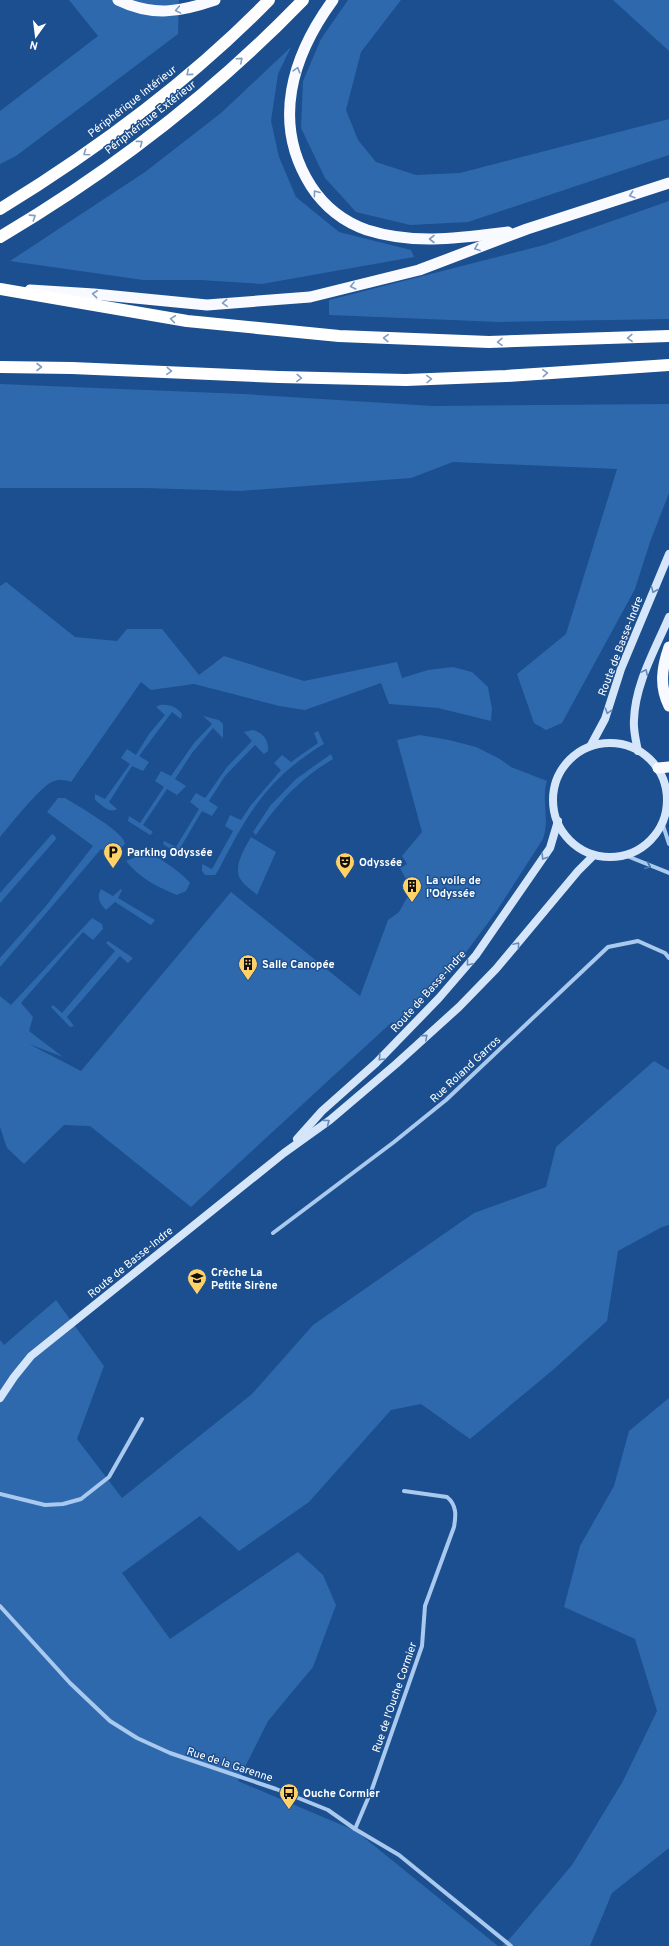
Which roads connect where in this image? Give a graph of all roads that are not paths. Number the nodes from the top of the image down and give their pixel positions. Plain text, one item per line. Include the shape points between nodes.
1 (118, 0) edge
2 (215, 0) edge
3 (269, 0) edge
4 (303, 0) edge
5 (333, 0) edge
6 (669, 183) edge
7 (0, 209) edge
8 (527, 229) junction
9 (0, 237) edge
10 (0, 288) edge
11 (669, 336) edge
12 (669, 365) edge
13 (0, 367) edge
14 (669, 554) edge
15 (669, 617) edge
16 (669, 647) edge
17 (669, 706) edge
18 (591, 745) junction
19 (638, 751) junction
20 (664, 768) edge
21 (558, 821) junction
22 (662, 822) junction
23 (669, 844) edge
24 (594, 855) junction
25 (627, 856) junction
26 (669, 873) edge
27 (669, 958) edge
28 (284, 1153) junction
29 (273, 1233) dead end
30 (0, 1398) edge
31 (142, 1419) dead end
32 (404, 1491) dead end
33 (0, 1494) edge
34 (0, 1606) edge
35 (355, 1829) junction
36 (512, 1946) edge

2 -> 1 highway via 196,7 162,13 134,8
3 -> 7 highway, Périphérique Intérieur via 236,32 97,146
9 -> 4 highway, Périphérique Extérieur via 103,171 154,132 234,66
8 -> 5 highway via 434,240 405,238 351,223 322,201 304,175 297,158 292,142 289,111 292,88 304,50 311,33
6 -> 8 highway
8 -> 10 highway via 419,270 310,297 207,305
11 -> 10 highway via 489,342 339,336 187,322
13 -> 12 highway via 94,368 301,378 406,380
14 -> 18 main road, Route de Basse-Indre via 621,669 605,719
19 -> 15 main road via 634,721 636,699
16 - 17 highway via 662,680
18 - 19 main road via 622,745
18 - 21 main road via 570,759 558,778 554,796
19 - 20 main road
20 - 22 main road via 667,805
21 - 24 main road via 574,844
21 -> 28 main road, Route de Basse-Indre via 550,848 476,955 376,1063 322,1111
22 - 23 street
22 - 25 main road via 651,840
24 - 25 main road via 610,858
28 -> 24 main road, Route de Basse-Indre via 330,1120 459,1007 496,969
25 -> 26 street
27 - 29 street, Rue Roland Garros via 665,952 638,941 608,947 446,1100
28 - 30 main road, Route de Basse-Indre via 31,1356
31 - 33 street via 109,1478 81,1499 45,1505
32 - 35 street, Rue de l'Ouche Cormier via 447,1497 451,1500 456,1513 454,1527 425,1606 422,1646 372,1789
34 - 35 street, Rue de la Garenne via 70,1684 110,1721 137,1738 170,1754 276,1789 328,1810
35 - 36 street, Rue de la Garenne via 398,1855

